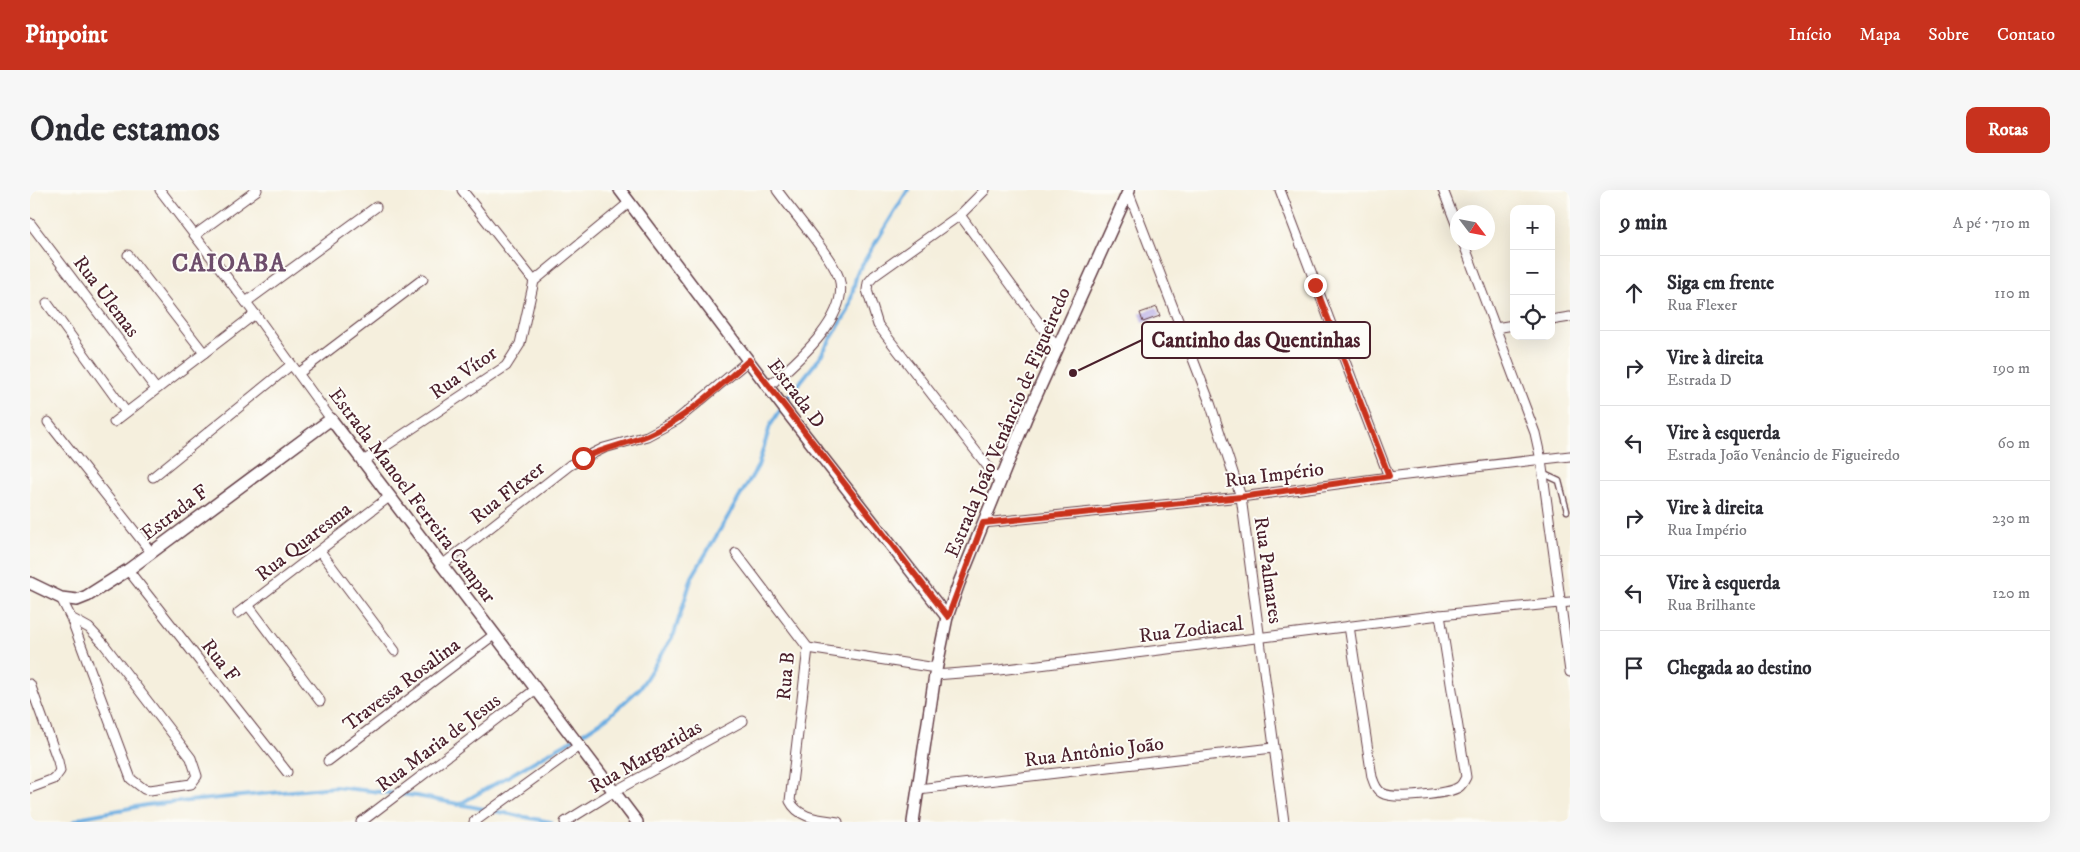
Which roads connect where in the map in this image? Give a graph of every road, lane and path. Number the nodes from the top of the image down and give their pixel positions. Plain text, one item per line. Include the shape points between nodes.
1 (160, 190) edge
2 (257, 190) edge
3 (462, 190) edge
4 (620, 190) edge
5 (777, 190) edge
6 (985, 190) edge
7 (1129, 190) edge
8 (1280, 190) edge
9 (1443, 190) edge
10 (630, 202) junction
11 (376, 207) dead end
12 (1450, 208) edge
13 (960, 215) junction
14 (30, 223) edge
15 (195, 235) junction
16 (1465, 250) edge
17 (128, 255) dead end
18 (423, 279) dead end
19 (534, 282) junction
20 (246, 302) junction
21 (47, 303) dead end
22 (255, 314) junction
23 (1570, 317) edge
24 (1555, 319) edge
25 (1510, 326) edge
26 (1495, 328) junction
27 (1058, 349) junction
28 (204, 353) junction
29 (749, 360) junction
30 (291, 365) junction
31 (299, 373) junction
32 (156, 389) junction
33 (771, 389) junction
34 (126, 412) junction
35 (331, 419) junction
36 (48, 422) dead end
37 (114, 422) dead end
38 (1570, 456) edge
39 (1541, 460) junction
40 (362, 462) junction
41 (1543, 474) junction
42 (1389, 476) junction
43 (153, 477) dead end
44 (999, 481) junction
45 (389, 497) junction
46 (1241, 497) junction
47 (1567, 511) dead end
48 (983, 523) junction
49 (320, 551) junction
50 (151, 552) junction
51 (736, 553) dead end
52 (442, 564) junction
53 (128, 570) junction
54 (30, 583) edge
55 (60, 598) junction
56 (1570, 602) edge
57 (1560, 603) junction
58 (248, 605) junction
59 (238, 613) dead end
60 (1440, 615) junction
61 (948, 617) junction
62 (72, 618) junction
63 (1349, 626) junction
64 (495, 634) junction
65 (1260, 639) junction
66 (808, 648) junction
67 (395, 651) dead end
68 (935, 672) junction
69 (1570, 672) edge
70 (30, 684) edge
71 (536, 689) junction
72 (320, 701) dead end
73 (743, 721) dead end
74 (580, 745) junction
75 (1273, 748) junction
76 (328, 761) dead end
77 (287, 772) dead end
78 (30, 788) edge
79 (918, 789) junction
80 (615, 791) junction
81 (476, 820) edge
82 (361, 822) edge
83 (565, 822) edge
84 (636, 822) edge
85 (838, 822) edge
86 (913, 822) edge
87 (1284, 822) edge

1 - 15 street, Estrada Manoel Ferreira Campar
2 - 15 street
3 - 19 street
4 - 10 street, Estrada D
5 - 33 street via 835,270 839,293 828,324
6 - 13 street
7 - 27 street, Estrada João Venâncio de Figueiredo
7 - 46 street, Rua Palmares via 1197,368
8 - 42 street
9 - 12 street
10 - 19 street
10 - 29 street, Estrada D
11 - 20 street
13 - 27 street
13 - 44 street via 868,283 869,301 878,324
14 - 32 street, Rua Ulemas
15 - 20 street, Estrada Manoel Ferreira Campar
16 - 26 street
17 - 28 street
18 - 31 street
19 - 40 street, Rua Vítor via 520,344 506,366
20 - 22 street, Estrada Manoel Ferreira Campar
21 - 34 street
22 - 28 street
22 - 30 street, Estrada Manoel Ferreira Campar
23 - 24 street
25 - 26 street
26 - 39 street
27 - 44 street, Estrada João Venâncio de Figueiredo
28 - 32 street
29 - 33 street, Estrada D
29 - 52 street, Rua Flexer via 677,420 646,436 604,448 570,465
30 - 31 street, Estrada Manoel Ferreira Campar
30 - 43 street
31 - 35 street, Estrada Manoel Ferreira Campar
32 - 34 street
33 - 61 street, Estrada D
34 - 37 street
35 - 40 street, Estrada Manoel Ferreira Campar
35 - 50 street, Estrada F
36 - 50 street
38 - 39 street, Rua Império
39 - 41 street
39 - 42 street, Rua Império
40 - 45 street, Estrada Manoel Ferreira Campar
41 - 47 lane via 1559,481
41 - 57 street
42 - 46 street, Rua Império
44 - 48 street, Estrada João Venâncio de Figueiredo
45 - 49 street, Rua Quaresma
45 - 52 street, Estrada Manoel Ferreira Campar
46 - 48 street, Rua Império
46 - 65 street, Rua Palmares
48 - 61 street, Estrada João Venâncio de Figueiredo
49 - 58 street, Rua Quaresma
49 - 67 street
50 - 53 street, Estrada F
51 - 66 street, Rua B
52 - 64 street, Estrada Manoel Ferreira Campar
53 - 55 street, Estrada F via 87,596 77,600
53 - 77 street, Rua F
54 - 55 street, Estrada F
55 - 62 street
56 - 57 street, Rua Zodiacal
57 - 60 street, Rua Zodiacal
57 - 69 street
58 - 59 street, Rua Quaresma
58 - 72 street
60 - 63 street, Rua Zodiacal
60 - 63 street via 1466,778 1460,787 1449,791 1393,797 1380,793 1375,787
61 - 68 street, Estrada João Venâncio de Figueiredo
62 - 62 street via 88,628 103,644 190,758 197,776 191,784 150,790 132,778
63 - 65 street, Rua Zodiacal
64 - 71 street, Estrada Manoel Ferreira Campar
64 - 76 street, Travessa Rosalina
65 - 68 street, Rua Zodiacal via 999,670
65 - 75 street, Rua Palmares
66 - 68 street, Rua Zodiacal
66 - 85 street, Rua B via 789,795 798,812
68 - 79 street, Estrada João Venâncio de Figueiredo
70 - 78 street via 60,772 54,779
71 - 74 street, Estrada Manoel Ferreira Campar
71 - 82 street, Rua Maria de Jesus
73 - 80 street, Rua Margaridas
74 - 80 street, Estrada Manoel Ferreira Campar
74 - 81 street
75 - 79 street, Rua Antônio João
75 - 87 street, Rua Palmares
79 - 86 street, Estrada João Venâncio de Figueiredo
80 - 83 street, Rua Margaridas
80 - 84 street, Estrada Manoel Ferreira Campar

